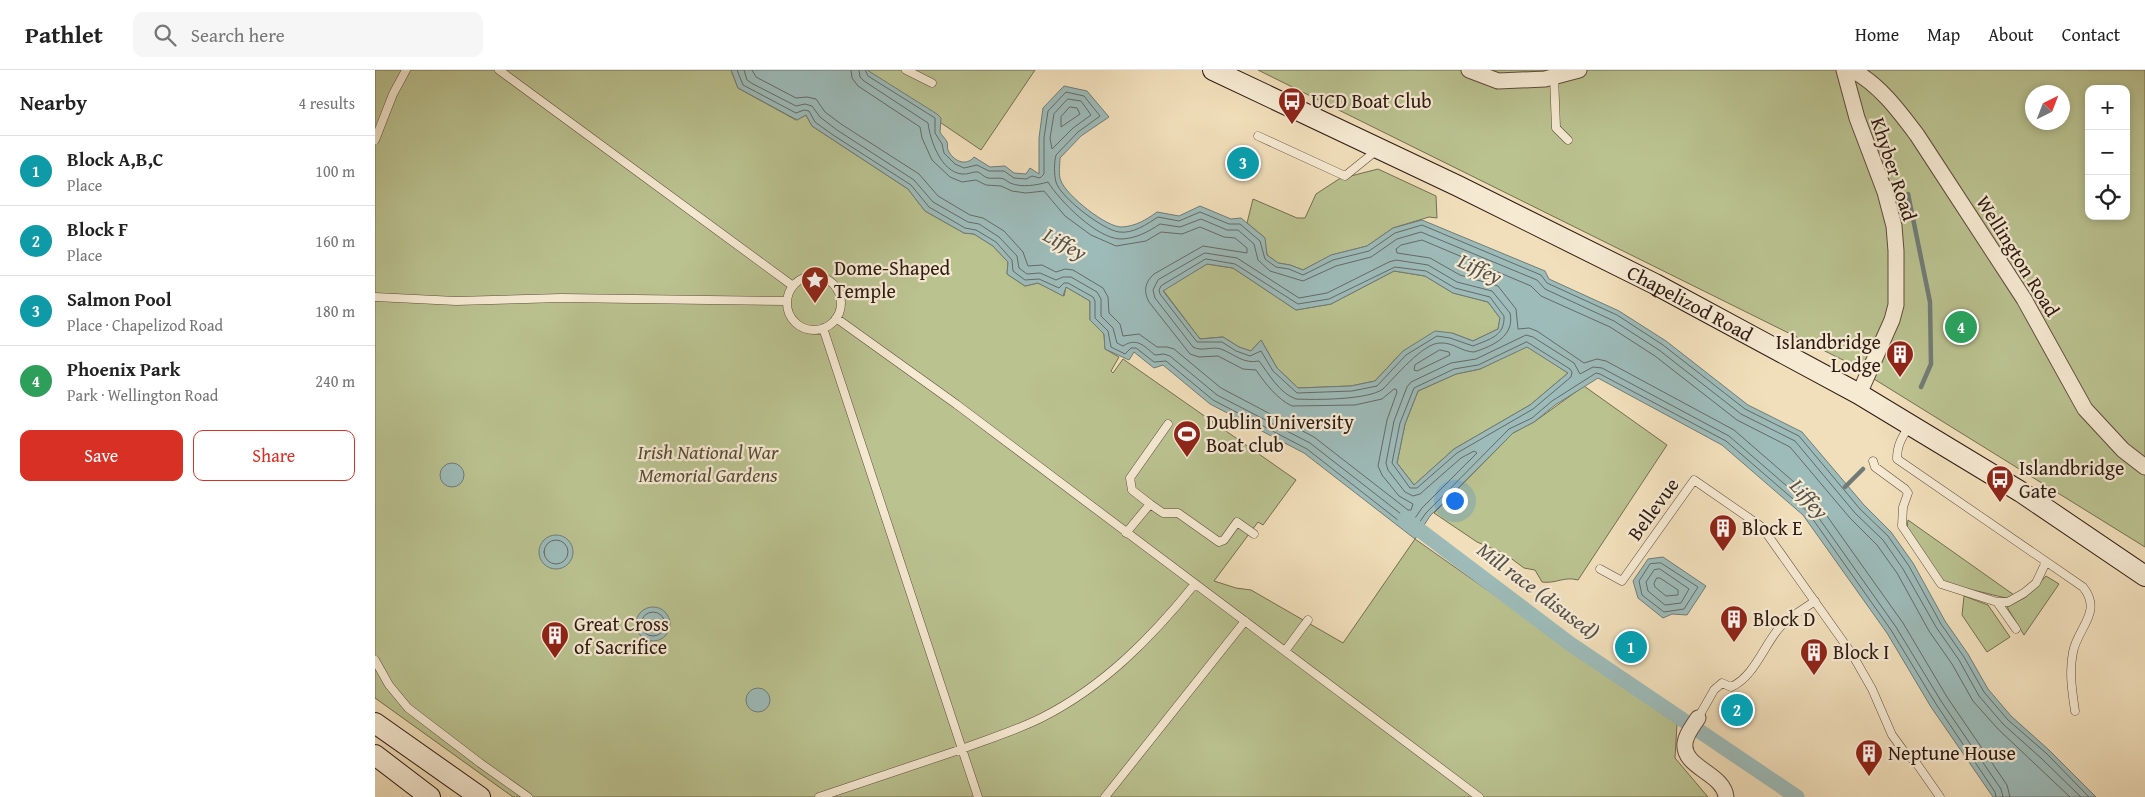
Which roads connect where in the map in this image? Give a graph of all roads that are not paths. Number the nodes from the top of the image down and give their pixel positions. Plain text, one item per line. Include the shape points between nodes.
1 (406, 70) edge
2 (499, 70) edge
3 (906, 70) edge
4 (1213, 70) edge
5 (1469, 70) edge
6 (1579, 70) edge
7 (1844, 70) edge
8 (1852, 70) edge
9 (1554, 76) junction
10 (932, 84) dead end
11 (1258, 136) dead end
12 (375, 140) edge
13 (1567, 140) dead end
14 (1379, 148) junction
15 (793, 286) junction
16 (375, 297) edge
17 (787, 302) junction
18 (836, 318) junction
19 (823, 328) junction
20 (1859, 394) junction
21 (1168, 424) dead end
22 (1910, 424) junction
23 (1873, 461) dead end
24 (2145, 467) edge
25 (1150, 504) junction
26 (1126, 533) junction
27 (1254, 534) dead end
28 (2046, 562) junction
29 (1600, 569) dead end
30 (2145, 576) edge
31 (1194, 585) junction
32 (1815, 602) junction
33 (1997, 602) junction
34 (1308, 620) dead end
35 (1245, 621) junction
36 (2016, 629) dead end
37 (1285, 651) junction
38 (375, 660) edge
39 (2075, 710) dead end
40 (1698, 718) joint
41 (375, 723) edge
42 (962, 749) junction
43 (375, 755) edge
44 (430, 797) edge
45 (480, 797) edge
46 (528, 797) edge
47 (819, 797) edge
48 (978, 797) edge
49 (1105, 797) edge
50 (1479, 797) edge
51 (1726, 797) edge
52 (1940, 797) edge

1 - 12 lane
2 - 15 lane
3 - 10 lane
4 - 14 main road, Chapelizod Road
5 - 9 street via 1498,81
6 - 9 street
7 - 20 street, Khyber Road via 1894,226 1896,305
8 - 24 street, Wellington Road via 1901,113 2024,299 2085,408 2123,450
9 - 13 lane via 1556,128
11 - 14 lane via 1345,176
14 - 20 main road, Chapelizod Road via 1655,284
15 - 17 lane
15 - 18 lane via 799,280 814,276 830,281 841,302
16 - 17 lane via 456,301 561,298
17 - 19 lane via 790,315 799,325 811,330
18 - 19 lane
18 - 26 lane
19 - 42 lane
20 - 22 main road, Chapelizod Road
21 - 25 lane via 1130,478 1132,490
22 - 28 lane via 1900,440 1897,460
22 - 30 main road, Chapelizod Road via 2021,492
23 - 33 lane via 1875,467 1908,493 1902,526 1938,583
25 - 26 lane
25 - 27 lane via 1163,513 1178,513 1219,542 1237,522
26 - 31 lane
28 - 33 lane via 2031,588 2013,600
28 - 39 lane via 2083,587 2091,604 2073,650
29 - 32 lane, Bellevue via 1622,581 1694,480 1762,527
31 - 35 lane
31 - 42 lane via 1150,637 1084,692 1043,717
32 - 40 lane via 1780,628 1737,684 1731,687 1722,683 1714,690
32 - 52 lane, Bellevue via 1873,689 1892,734
33 - 36 lane
34 - 37 lane
35 - 37 lane
35 - 49 lane
37 - 50 lane
38 - 46 lane via 389,685 408,708
40 - 51 street via 1684,744 1690,759 1721,784 1726,790
41 - 45 main road
42 - 47 lane
42 - 48 lane
43 - 44 main road

